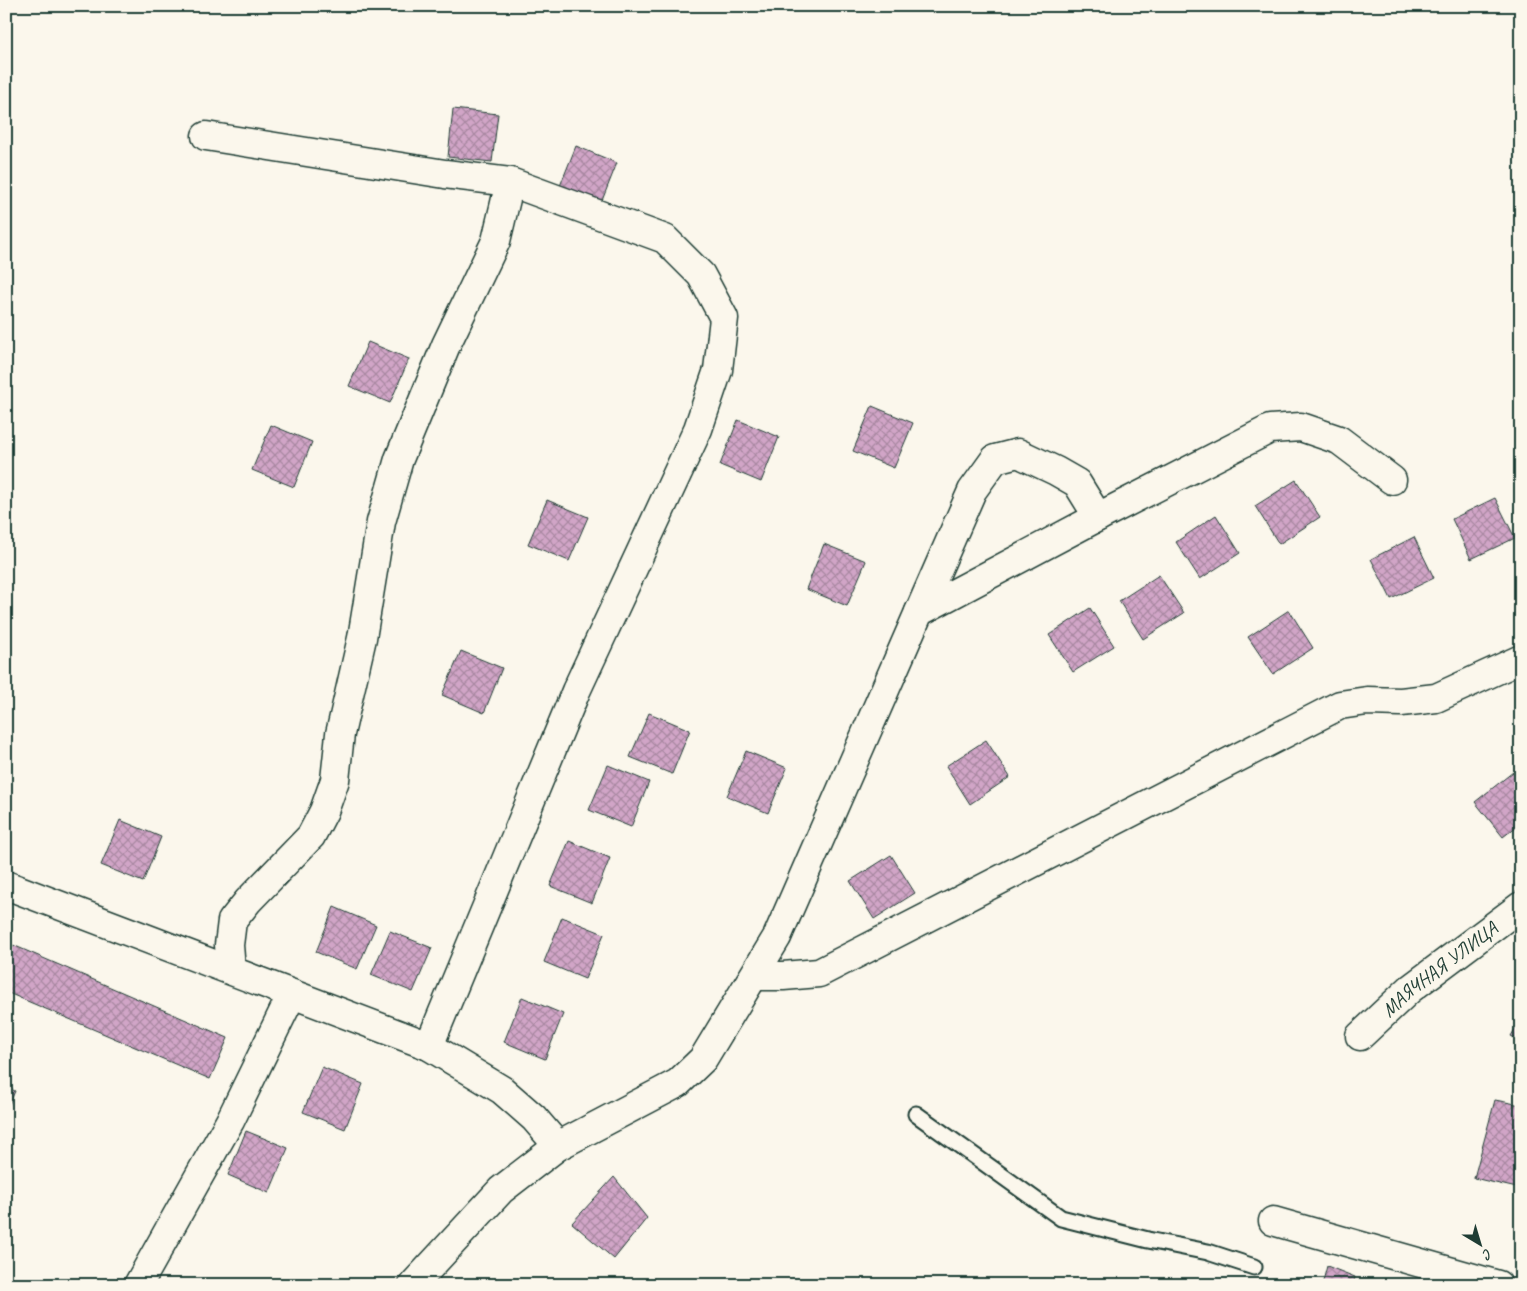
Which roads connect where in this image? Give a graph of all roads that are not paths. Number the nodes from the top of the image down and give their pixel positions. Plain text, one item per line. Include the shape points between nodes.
1 (206, 136) dead end
2 (510, 182) junction
3 (1392, 480) dead end
4 (1098, 517) junction
5 (919, 612) junction
6 (1521, 659) edge
7 (8, 891) edge
8 (1521, 906) edge
9 (232, 970) junction
10 (755, 976) junction
11 (292, 994) junction
12 (1360, 1036) dead end
13 (430, 1046) junction
14 (916, 1114) dead end
15 (558, 1146) junction
16 (1273, 1221) dead end
17 (1254, 1268) dead end
18 (138, 1285) edge
19 (413, 1285) edge
20 (1498, 1285) edge

1 - 2 street
2 - 9 street via 496,241 446,345 399,459 381,522 362,638 340,734 336,780 311,836 232,921 229,945
2 - 13 street via 665,239 701,275 724,318 718,370 698,429 576,691
3 - 4 street via 1339,440 1301,427 1270,429
4 - 5 street
4 - 5 street via 1076,482 1018,453 995,459 972,490
5 - 10 street via 777,937
6 - 10 street via 1436,698 1340,705 819,973
7 - 9 street
8 - 12 street, МАЯЧНАЯ УЛИЦА via 1410,989
9 - 11 street
10 - 15 street via 703,1059 678,1083
11 - 13 street
11 - 18 street via 230,1121
13 - 15 street via 502,1090 534,1118
14 - 17 lane via 1061,1218 1208,1252
15 - 19 street via 501,1190
16 - 20 street

